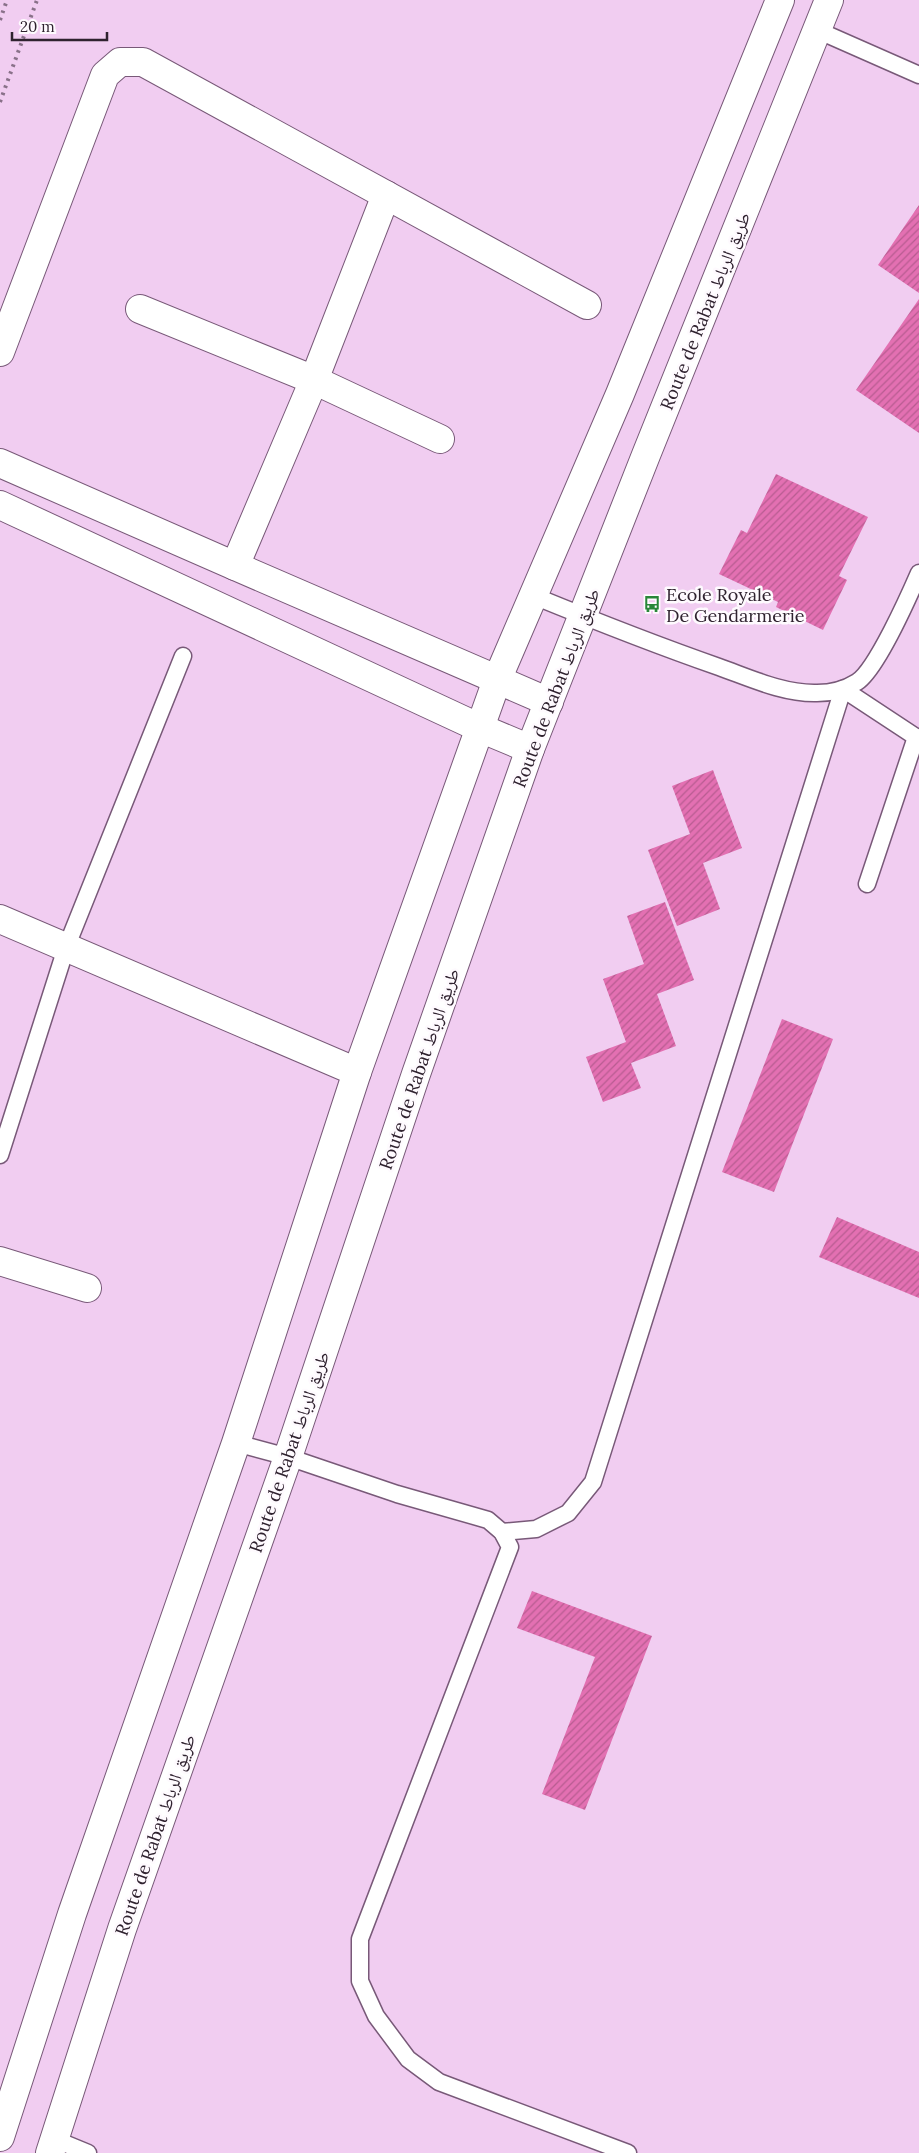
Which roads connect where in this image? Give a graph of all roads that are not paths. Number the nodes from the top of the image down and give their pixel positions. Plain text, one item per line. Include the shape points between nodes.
1 (780, 0) edge
2 (829, 0) edge
3 (817, 30) junction
4 (919, 75) edge
5 (386, 195) junction
6 (587, 306) dead end
7 (140, 309) dead end
8 (0, 352) edge
9 (314, 380) junction
10 (440, 439) dead end
11 (0, 463) edge
12 (10, 508) edge
13 (235, 566) junction
14 (919, 573) edge
15 (534, 596) junction
16 (583, 616) junction
17 (183, 656) dead end
18 (497, 680) junction
19 (843, 689) junction
20 (549, 702) junction
21 (480, 728) junction
22 (917, 738) edge
23 (530, 749) junction
24 (867, 884) dead end
25 (0, 919) edge
26 (66, 948) junction
27 (357, 1072) junction
28 (0, 1155) edge
29 (0, 1260) edge
30 (87, 1288) dead end
31 (236, 1443) junction
32 (288, 1457) junction
33 (502, 1532) junction
34 (5, 2103) edge
35 (0, 2138) edge
36 (52, 2146) edge
37 (88, 2153) edge
38 (628, 2153) edge

1 - 15 main road
2 - 3 main road, Route de Rabat طريق الرباط
3 - 4 lane
3 - 16 main road, Route de Rabat طريق الرباط
5 - 6 main road
5 - 8 main road via 144,62 120,62 105,75
5 - 9 main road
7 - 9 main road
9 - 10 main road
9 - 13 main road
11 - 13 main road
12 - 21 main road
13 - 18 main road
14 - 19 lane via 878,655 860,681
15 - 16 lane
15 - 18 main road
16 - 19 lane via 790,690 818,694
16 - 20 main road, Route de Rabat طريق الرباط
17 - 26 lane
18 - 20 main road
18 - 21 main road
19 - 22 lane
19 - 33 lane via 593,1482 568,1512 536,1528
20 - 23 main road, Route de Rabat طريق الرباط
21 - 23 main road
21 - 27 main road
22 - 24 lane
23 - 32 main road, Route de Rabat طريق الرباط via 416,1074
25 - 26 main road
26 - 27 main road
26 - 28 lane
27 - 31 main road
29 - 30 main road
31 - 32 lane
31 - 34 main road
32 - 33 lane via 397,1494 488,1520
32 - 36 main road, Route de Rabat طريق الرباط via 122,1930
33 - 38 lane via 510,1547 360,1939 360,1981 376,2016 408,2059 439,2082
34 - 35 main road
36 - 37 lane

